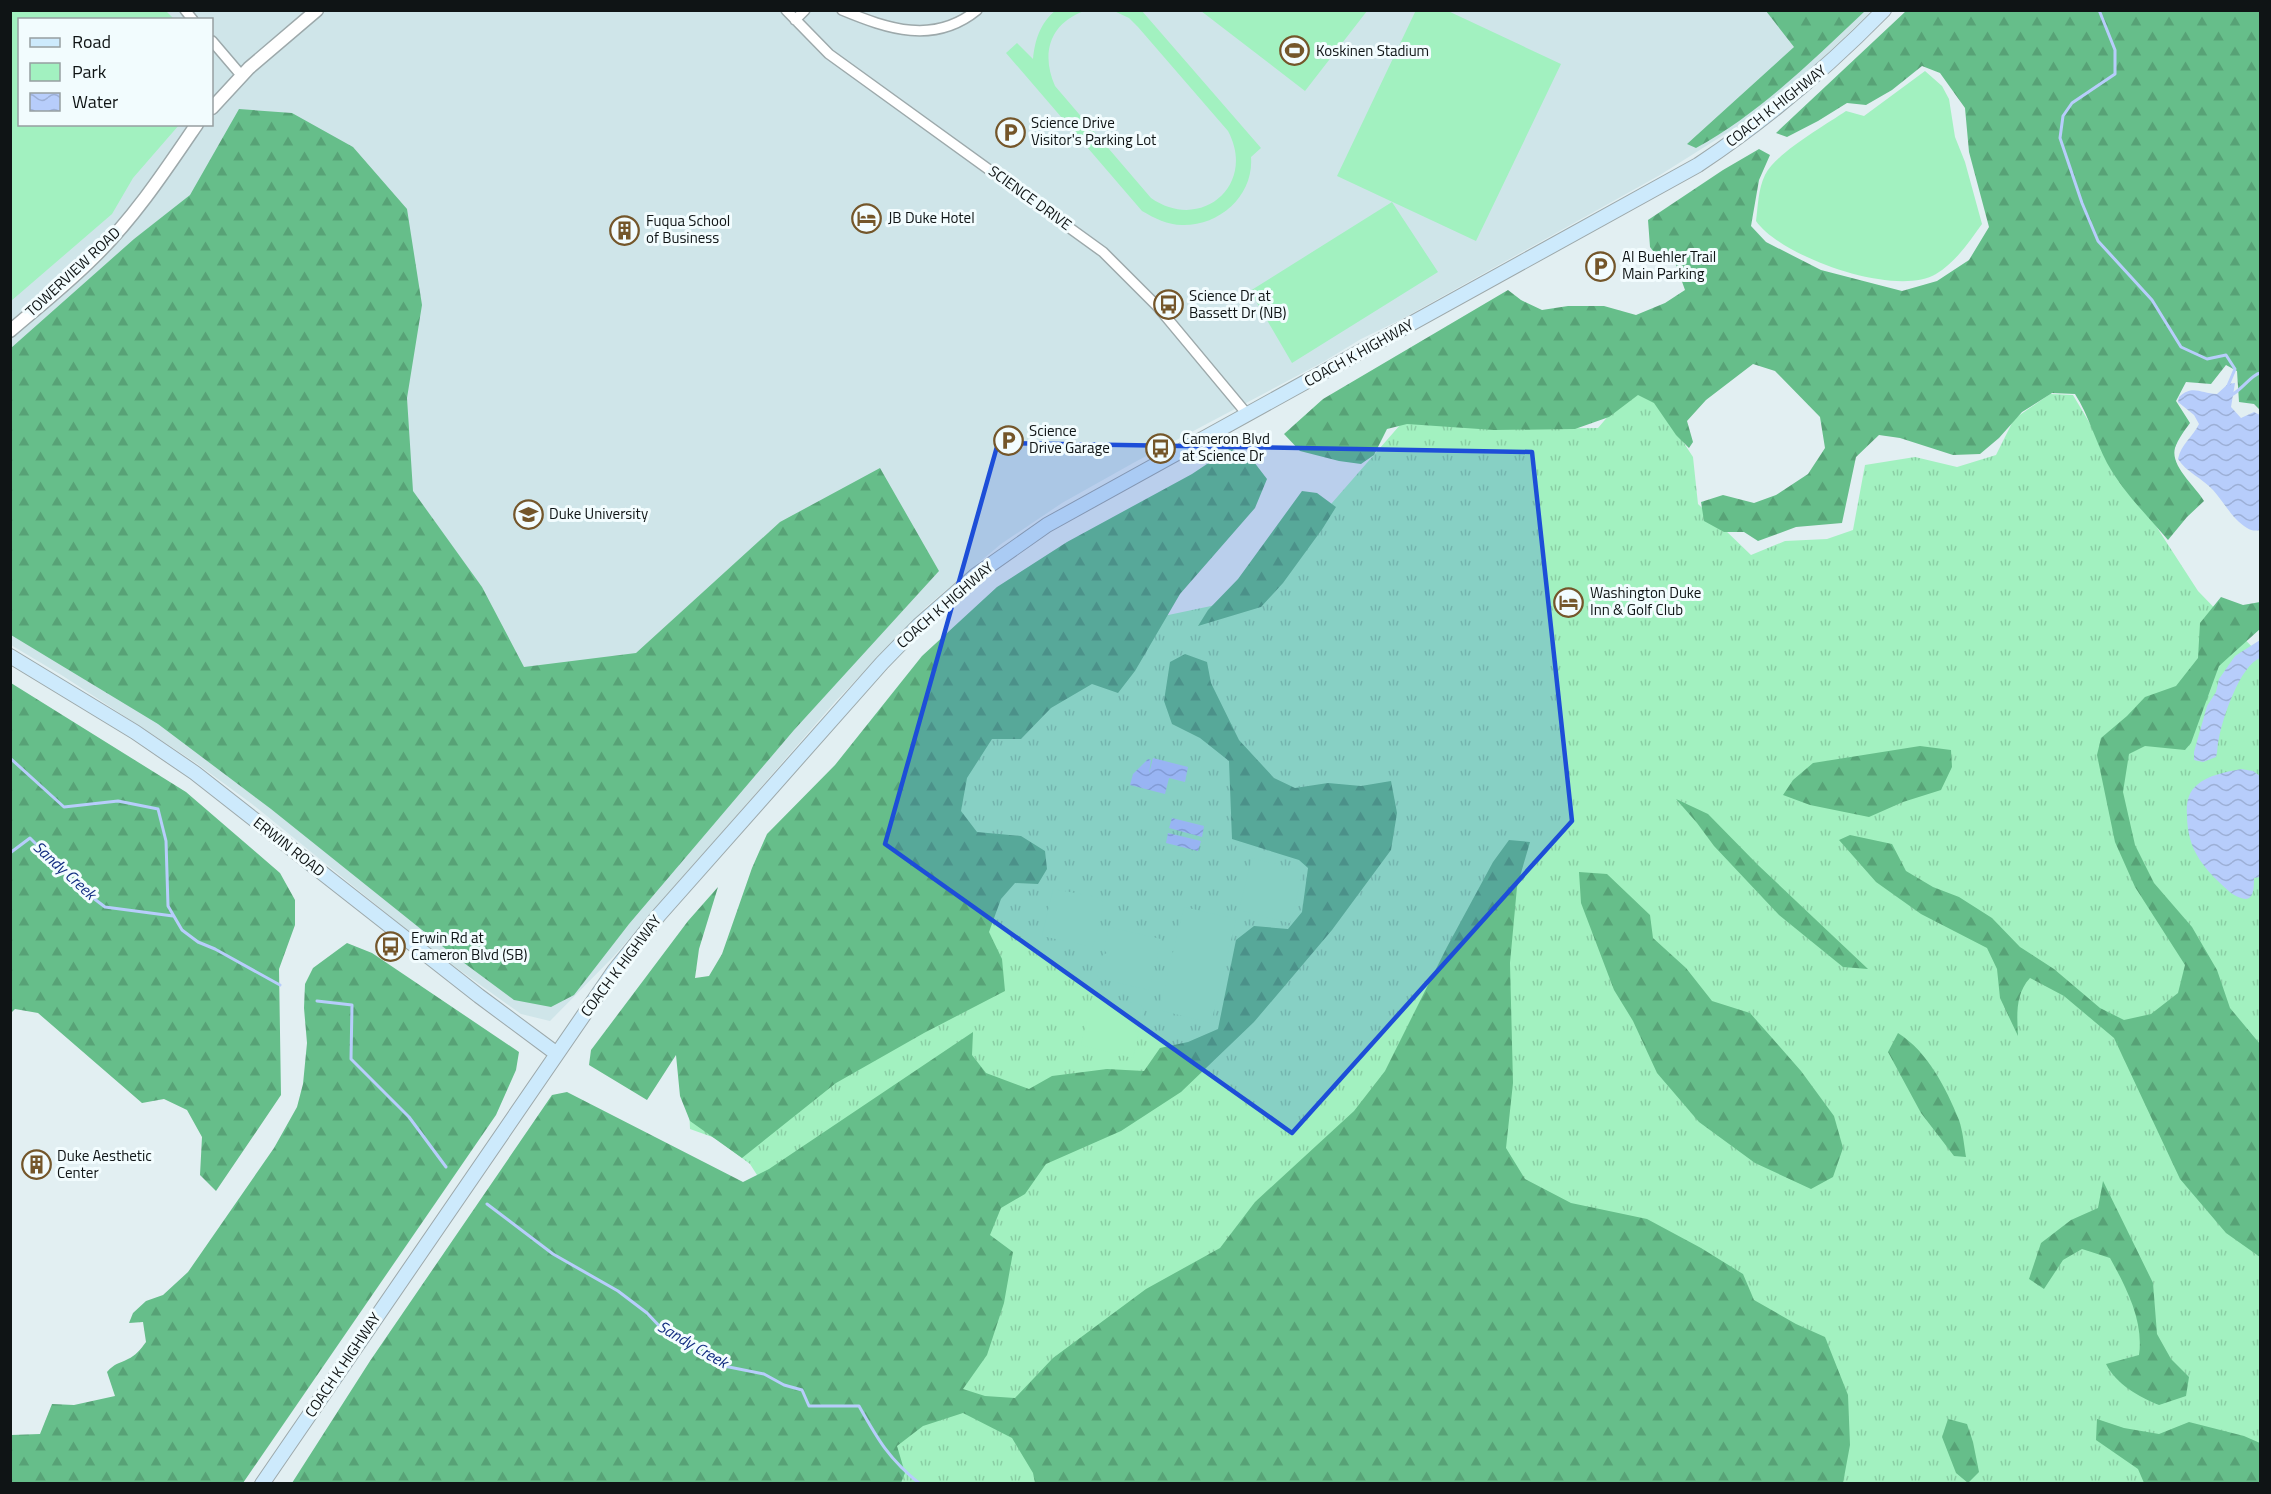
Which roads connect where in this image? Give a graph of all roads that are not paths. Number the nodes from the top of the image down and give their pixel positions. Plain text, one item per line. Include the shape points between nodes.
1 (317, 10) edge
2 (786, 10) edge
3 (805, 10) edge
4 (842, 10) edge
5 (977, 10) edge
6 (1884, 10) edge
7 (795, 20) junction
8 (213, 42) edge
9 (241, 75) junction
10 (213, 107) edge
11 (197, 126) edge
12 (10, 331) edge
13 (1247, 414) junction
14 (10, 657) edge
15 (557, 1054) junction
16 (262, 1484) edge

1 - 9 street
2 - 7 street, SCIENCE DRIVE
3 - 7 street
4 - 5 street via 875,23 916,32 948,28
6 - 13 main road, COACH K HIGHWAY via 1808,84 1698,165
7 - 13 street, SCIENCE DRIVE via 829,54 1103,252 1157,306
8 - 9 street
9 - 10 street
11 - 12 street, TOWERVIEW ROAD via 117,232
13 - 15 main road, COACH K HIGHWAY via 1047,525 976,575 919,625 660,915 614,971
14 - 15 main road, ERWIN ROAD via 126,726 195,773
15 - 16 main road, COACH K HIGHWAY

